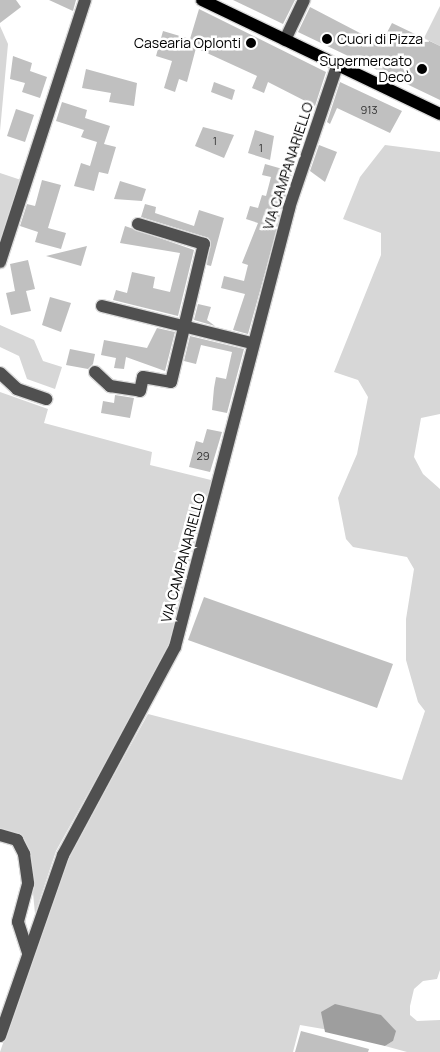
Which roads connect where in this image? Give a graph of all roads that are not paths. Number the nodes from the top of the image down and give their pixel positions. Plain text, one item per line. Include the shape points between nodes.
1 (85, 0) edge
2 (304, 0) edge
3 (208, 1) edge
4 (285, 40) junction
5 (337, 66) junction
6 (440, 114) edge
7 (138, 224) dead end
8 (0, 262) edge
9 (102, 306) dead end
10 (183, 327) junction
11 (252, 343) junction
12 (95, 372) dead end
13 (0, 373) edge
14 (46, 399) dead end
15 (0, 835) edge
16 (28, 952) junction
17 (0, 1036) edge

1 - 8 street
2 - 4 street
3 - 4 main road
4 - 5 main road
5 - 6 main road
5 - 11 street, VIA CAMPANARIELLO via 289,208
7 - 10 street via 204,244
9 - 10 street
10 - 11 street
10 - 12 street via 171,382 143,377 140,391 110,386
11 - 16 street, VIA CAMPANARIELLO via 175,647 62,855
13 - 14 street via 17,388
15 - 16 street via 17,840 24,854 28,884 18,922
16 - 17 street, VIA CAMPANARIELLO

